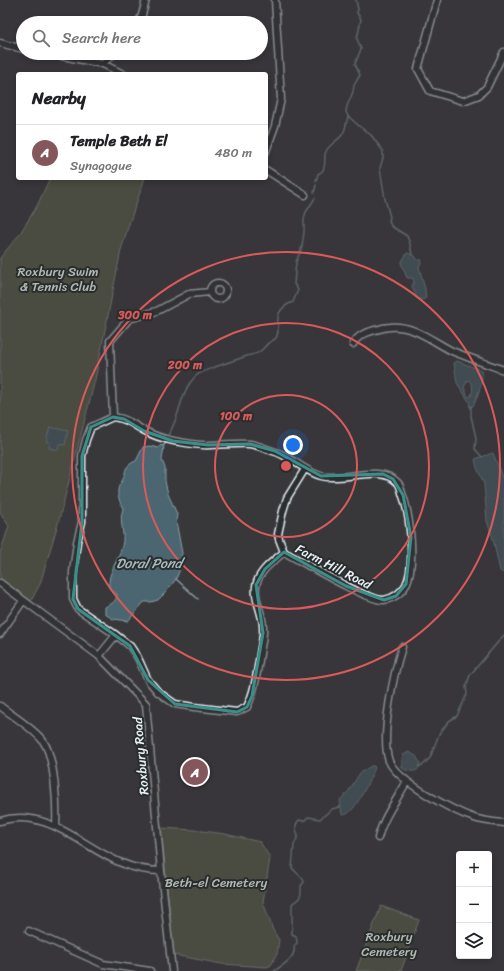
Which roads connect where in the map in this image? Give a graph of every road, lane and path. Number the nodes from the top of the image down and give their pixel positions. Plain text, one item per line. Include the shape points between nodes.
1 (146, 0) edge
2 (275, 0) edge
3 (437, 0) edge
4 (142, 16) edge
5 (0, 43) edge
6 (16, 47) edge
7 (504, 52) edge
8 (83, 60) edge
9 (107, 60) edge
10 (103, 64) junction
11 (120, 72) edge
12 (268, 145) edge
13 (268, 171) edge
14 (305, 195) dead end
15 (210, 292) dead end
16 (353, 344) dead end
17 (504, 370) edge
18 (113, 418) junction
19 (304, 469) junction
20 (284, 552) junction
21 (0, 583) edge
22 (24, 601) junction
23 (0, 634) edge
24 (116, 634) junction
25 (402, 647) dead end
26 (99, 656) junction
27 (0, 706) edge
28 (407, 781) junction
29 (0, 821) edge
30 (504, 823) edge
31 (56, 826) junction
32 (378, 838) dead end
33 (161, 871) junction
34 (29, 931) dead end
35 (150, 971) edge
36 (172, 971) edge

1 - 4 street
2 - 12 street via 281,99
3 - 7 street via 418,69 430,91 463,101 479,95 487,87
5 - 6 street
8 - 10 street
9 - 10 street
10 - 11 street
13 - 14 street
15 - 18 street via 189,294 157,311 129,319 110,341
16 - 17 street via 357,337 371,331 390,327 406,328 421,333 444,347
18 - 19 street, Farm Hill Road via 124,419 144,431 173,441 208,446 250,444 275,452
18 - 24 street via 91,427 82,456 82,522 73,572 73,599 78,609
19 - 20 street via 287,498 283,511 278,534
19 - 20 street, Farm Hill Road via 329,477 383,474 398,482 407,509 411,537 407,581 396,596 384,600 377,599
20 - 24 street via 261,574 256,585 263,633 252,696 247,707 237,712 175,704 158,692 148,680 130,646
21 - 22 street, Roxbury Road
22 - 23 street
22 - 26 street, Roxbury Road
24 - 26 street
25 - 28 street via 396,666 385,732 389,761 398,774
26 - 33 street, Roxbury Road via 146,704
27 - 31 street via 39,736 49,751
28 - 30 street via 456,811 475,818
28 - 32 street via 385,818
29 - 31 street via 17,818 37,820
31 - 33 street via 118,862 146,871
33 - 36 street, Roxbury Road
34 - 35 street via 103,964

